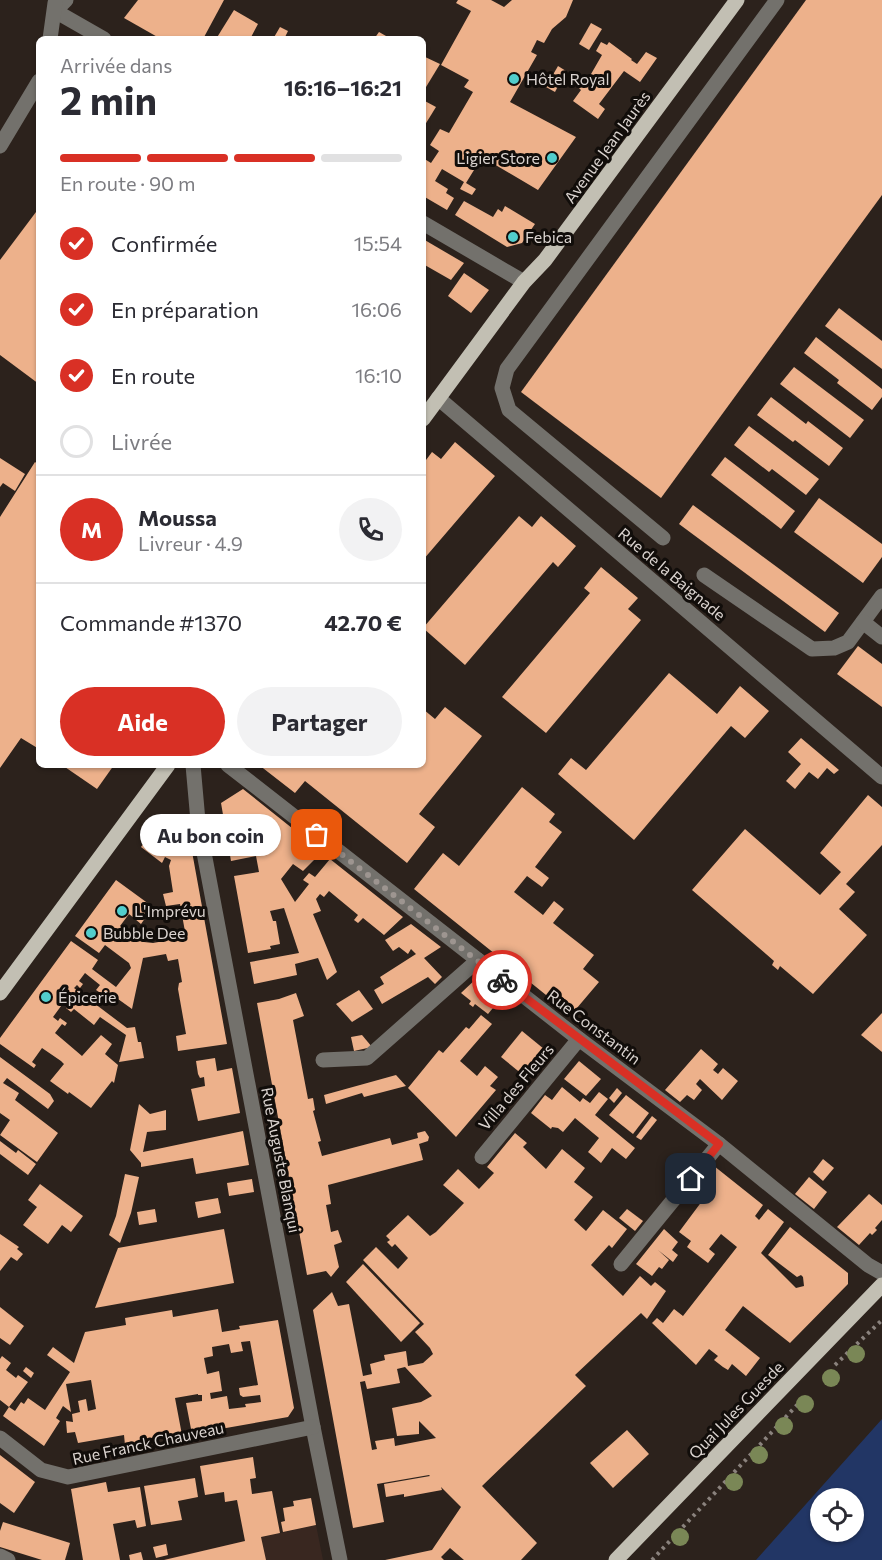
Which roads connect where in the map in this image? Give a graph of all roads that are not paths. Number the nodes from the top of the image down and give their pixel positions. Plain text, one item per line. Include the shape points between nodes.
1 (737, 0) edge
2 (777, 0) edge
3 (59, 4) edge
4 (51, 36) edge
5 (100, 36) edge
6 (36, 86) edge
7 (2, 137) edge
8 (426, 226) edge
9 (524, 282) junction
10 (438, 398) junction
11 (426, 415) edge
12 (663, 538) dead end
13 (704, 575) dead end
14 (882, 596) edge
15 (863, 622) junction
16 (882, 637) edge
17 (166, 768) edge
18 (193, 768) edge
19 (232, 768) edge
20 (882, 777) edge
21 (477, 960) junction
22 (0, 993) edge
23 (579, 1039) junction
24 (323, 1060) dead end
25 (719, 1144) junction
26 (482, 1157) dead end
27 (621, 1264) dead end
28 (882, 1273) edge
29 (882, 1286) edge
30 (313, 1427) junction
31 (0, 1438) edge
32 (0, 1556) edge
33 (8, 1560) edge
34 (340, 1560) edge
35 (616, 1560) edge

1 - 9 main road, Avenue Jean Jaurès via 545,260
2 - 12 street via 507,369 502,388 509,410
3 - 4 street
3 - 5 street
6 - 7 street
8 - 9 street
9 - 10 main road, Avenue Jean Jaurès
10 - 11 main road, Avenue Jean Jaurès
10 - 20 street, Rue de la Baignade
13 - 15 street via 812,649 834,648 848,642
14 - 15 street
15 - 16 street
17 - 22 main road
18 - 30 street, Rue Auguste Blanqui via 200,832
19 - 21 street, Rue Constantin
21 - 23 street, Rue Constantin
21 - 24 street via 367,1058
23 - 25 street, Rue Constantin
23 - 26 street, Villa des Fleurs
25 - 27 street
25 - 28 street, Rue Constantin
29 - 35 main road, Quai Jules Guesde
30 - 31 street, Rue Franck Chauveau via 68,1477 41,1470
30 - 34 street, Rue Auguste Blanqui
32 - 33 street

